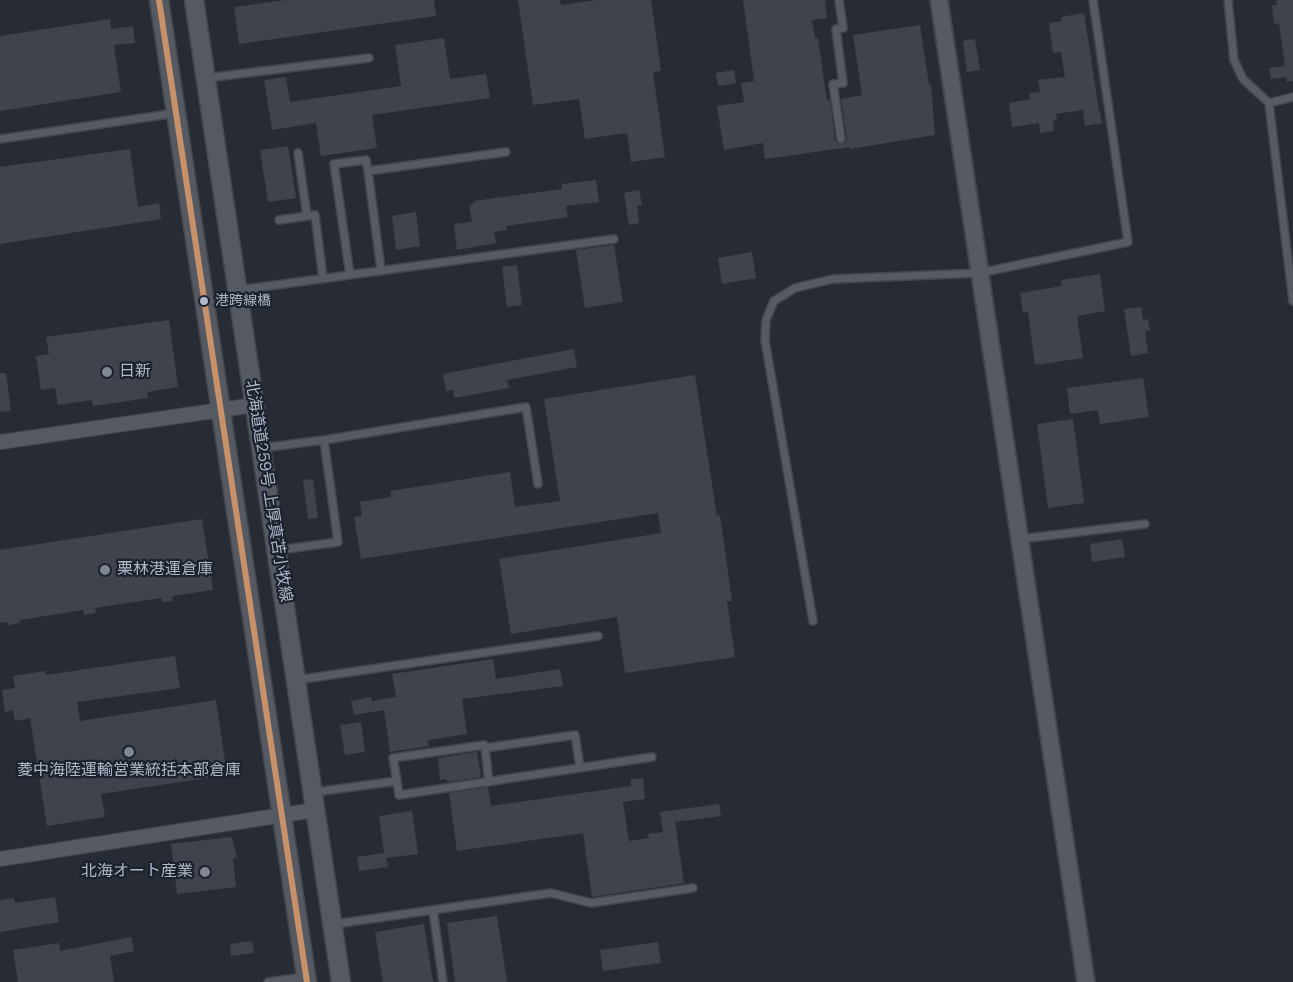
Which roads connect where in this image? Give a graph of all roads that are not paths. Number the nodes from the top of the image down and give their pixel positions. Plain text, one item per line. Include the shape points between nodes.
1 (159, 0) edge
2 (194, 0) edge
3 (839, 0) edge
4 (939, 0) edge
5 (1093, 0) edge
6 (1228, 0) edge
7 (369, 58) dead end
8 (206, 78) junction
9 (1293, 97) edge
10 (1269, 103) junction
11 (176, 113) junction
12 (0, 139) edge
13 (841, 139) dead end
14 (506, 152) dead end
15 (298, 153) dead end
16 (368, 171) junction
17 (306, 216) junction
18 (279, 220) dead end
19 (614, 239) dead end
20 (381, 270) junction
21 (979, 273) junction
22 (350, 275) junction
23 (323, 278) junction
24 (237, 290) junction
25 (1293, 301) edge
26 (255, 405) junction
27 (222, 410) junction
28 (324, 440) junction
29 (0, 442) edge
30 (261, 448) junction
31 (538, 484) dead end
32 (1145, 524) dead end
33 (1020, 539) junction
34 (276, 550) junction
35 (813, 621) dead end
36 (598, 636) dead end
37 (296, 680) junction
38 (484, 748) junction
39 (652, 758) dead end
40 (580, 768) junction
41 (397, 781) junction
42 (489, 782) junction
43 (314, 801) junction
44 (283, 815) junction
45 (0, 859) edge
46 (693, 888) dead end
47 (433, 910) junction
48 (332, 924) junction
49 (307, 979) edge
50 (268, 982) edge
51 (341, 982) edge
52 (443, 982) edge
53 (1086, 982) edge

1 - 11 main road, 北海道道259号 上厚真苫小牧線
2 - 8 main road, 北海道道259号 上厚真苫小牧線
3 - 13 lane via 843,28 836,29 843,83 833,84
4 - 21 street
5 - 21 lane via 1128,242
6 - 10 lane via 1234,60 1243,79
7 - 8 lane
8 - 24 main road, 北海道道259号 上厚真苫小牧線
9 - 10 lane
10 - 25 lane
11 - 12 lane
11 - 27 main road, 北海道道259号 上厚真苫小牧線
14 - 16 lane
15 - 17 lane
16 - 20 lane
16 - 22 lane via 366,160 334,164
17 - 18 lane
17 - 23 lane via 315,215
19 - 20 lane
20 - 22 lane
21 - 33 street
21 - 35 lane via 833,279 795,288 774,301 766,320 765,339
22 - 23 lane
23 - 24 lane
24 - 26 main road, 北海道道259号 上厚真苫小牧線
26 - 27 street
26 - 30 main road, 北海道道259号 上厚真苫小牧線
27 - 29 street
27 - 44 main road, 北海道道259号 上厚真苫小牧線
28 - 30 lane
28 - 31 lane via 526,407
28 - 34 lane via 338,542
30 - 34 main road, 北海道道259号 上厚真苫小牧線
32 - 33 lane
33 - 53 street
34 - 37 main road, 北海道道259号 上厚真苫小牧線
36 - 37 lane
37 - 43 main road, 北海道道259号 上厚真苫小牧線
38 - 40 lane via 575,735
38 - 41 lane via 393,758
38 - 42 lane
39 - 40 lane
40 - 42 lane
41 - 42 lane via 399,795
41 - 43 lane
43 - 44 street
43 - 48 main road, 北海道道259号 上厚真苫小牧線
44 - 45 street
44 - 49 main road, 北海道道259号 上厚真苫小牧線
46 - 47 lane via 591,903 550,893
47 - 48 lane
47 - 52 lane
48 - 51 main road, 北海道道259号 上厚真苫小牧線
49 - 50 lane

